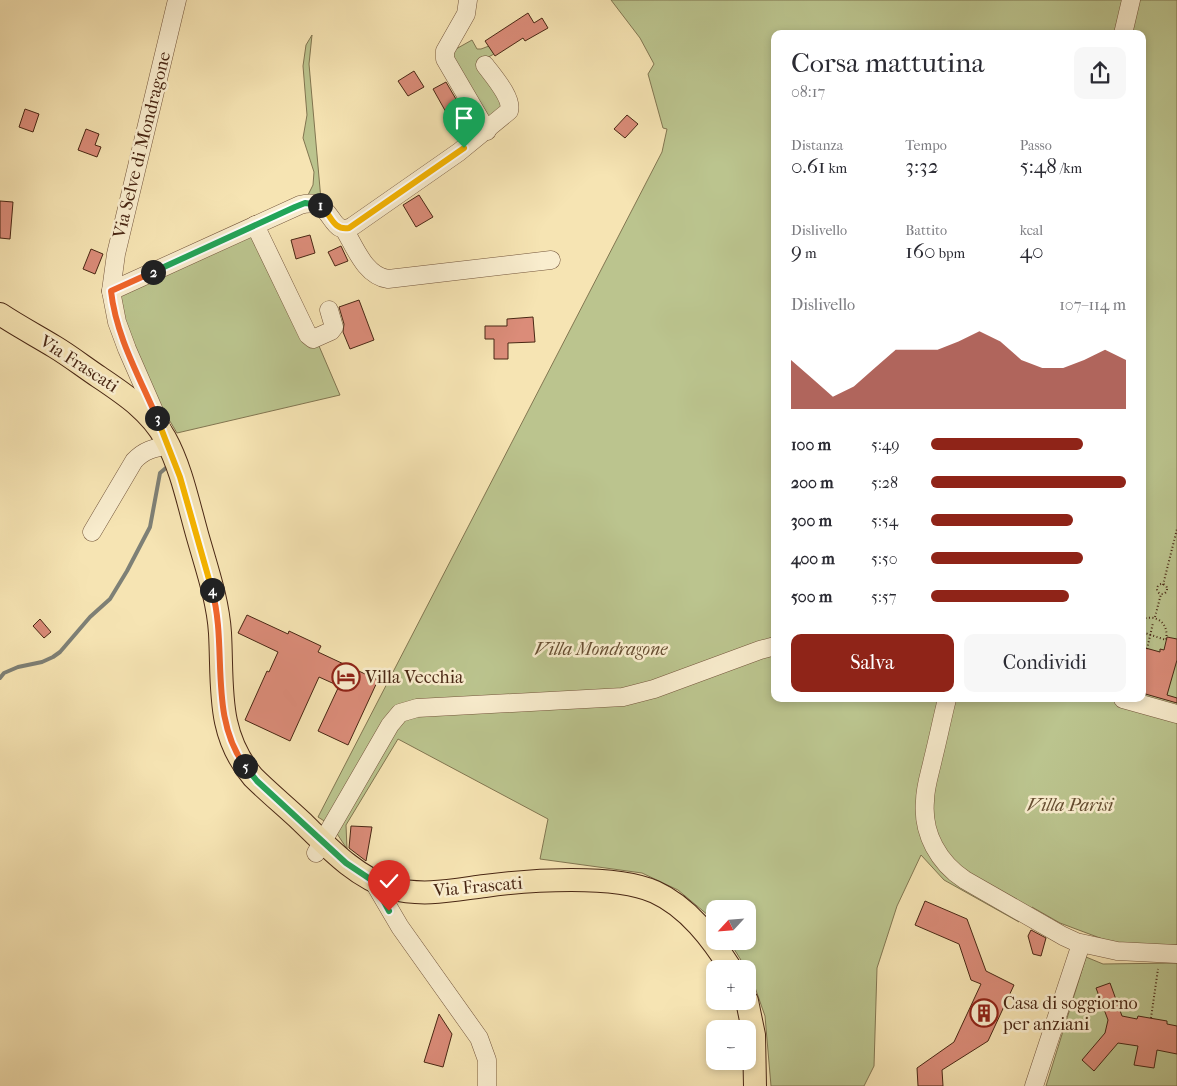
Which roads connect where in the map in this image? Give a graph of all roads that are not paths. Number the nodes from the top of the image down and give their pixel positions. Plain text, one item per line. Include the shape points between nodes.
1 (177, 0) edge
2 (468, 0) edge
3 (1131, 0) edge
4 (1124, 30) edge
5 (484, 64) dead end
6 (487, 130) junction
7 (254, 225) junction
8 (344, 229) junction
9 (551, 260) dead end
10 (111, 291) junction
11 (328, 310) dead end
12 (0, 314) edge
13 (169, 445) junction
14 (92, 532) dead end
15 (771, 647) edge
16 (946, 702) edge
17 (1134, 702) edge
18 (1177, 714) edge
19 (320, 848) junction
20 (373, 881) junction
21 (1082, 944) junction
22 (1169, 954) edge
23 (725, 960) edge
24 (749, 1010) edge
25 (487, 1086) edge
26 (755, 1086) edge
27 (1034, 1086) edge

1 - 10 street, Via Selve di Mondragone via 116,254
2 - 6 street via 466,14 445,51 445,59
3 - 4 street
5 - 6 street via 506,96 510,108 506,116
6 - 8 street via 353,226
7 - 8 street via 311,203 324,208 334,223
7 - 10 street
7 - 11 street via 308,335 313,339 334,327
8 - 9 street via 370,271 388,279
10 - 13 street, Via Selve di Mondragone via 122,338
12 - 13 main road, Via Frascati via 56,347 132,399 152,419
13 - 14 street via 152,448 134,460
13 - 19 main road, Via Frascati via 217,611 222,702 232,743 253,777
15 - 19 street via 654,690 623,697 416,708 400,713
16 - 21 street via 924,802 928,829 937,852 950,869 962,877
17 - 18 street
19 - 20 main road, Via Frascati
20 - 23 main road, Via Frascati via 419,892 556,880 635,886 659,894 688,915
20 - 25 street via 400,928 478,1038 488,1066
21 - 22 street via 1109,950
21 - 27 street
24 - 26 main road via 754,1035

